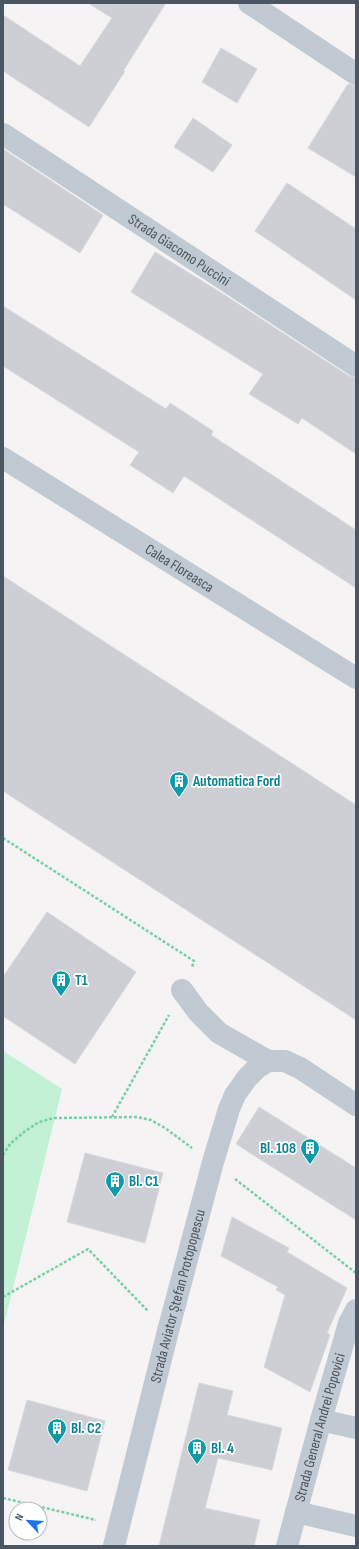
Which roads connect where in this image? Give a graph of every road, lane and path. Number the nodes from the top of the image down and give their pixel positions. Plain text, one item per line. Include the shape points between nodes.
1 (249, 3) edge
2 (356, 74) edge
3 (3, 134) edge
4 (356, 366) edge
5 (3, 458) edge
6 (356, 678) edge
7 (3, 838) edge
8 (182, 990) junction
9 (268, 1061) junction
10 (356, 1105) edge
11 (112, 1117) junction
12 (3, 1154) edge
13 (213, 1162) junction
14 (356, 1273) edge
15 (3, 1298) edge
16 (356, 1310) edge
17 (168, 1331) junction
18 (321, 1420) junction
19 (356, 1428) edge
20 (3, 1498) edge
21 (296, 1512) junction
22 (356, 1526) edge
23 (116, 1536) edge
24 (287, 1546) edge

1 - 2 street
3 - 4 street, Strada Giacomo Puccini
5 - 6 street, Calea Floreasca
7 - 8 path via 194,961
8 - 9 street via 198,1012 219,1033
8 - 11 path
9 - 10 street via 285,1061 300,1068
9 - 13 street, Strada Aviator Ștefan Protopopescu via 252,1073 235,1095
11 - 12 path via 54,1118 39,1122 10,1144
11 - 13 path via 151,1120
13 - 14 path
13 - 17 street, Strada Aviator Ștefan Protopopescu
15 - 17 path via 88,1249
16 - 18 street, Strada General Andrei Popovici via 349,1323
17 - 23 street, Strada Aviator Ștefan Protopopescu
18 - 19 street
18 - 21 street, Strada General Andrei Popovici
20 - 23 path
21 - 22 street
21 - 24 street, Strada General Andrei Popovici

